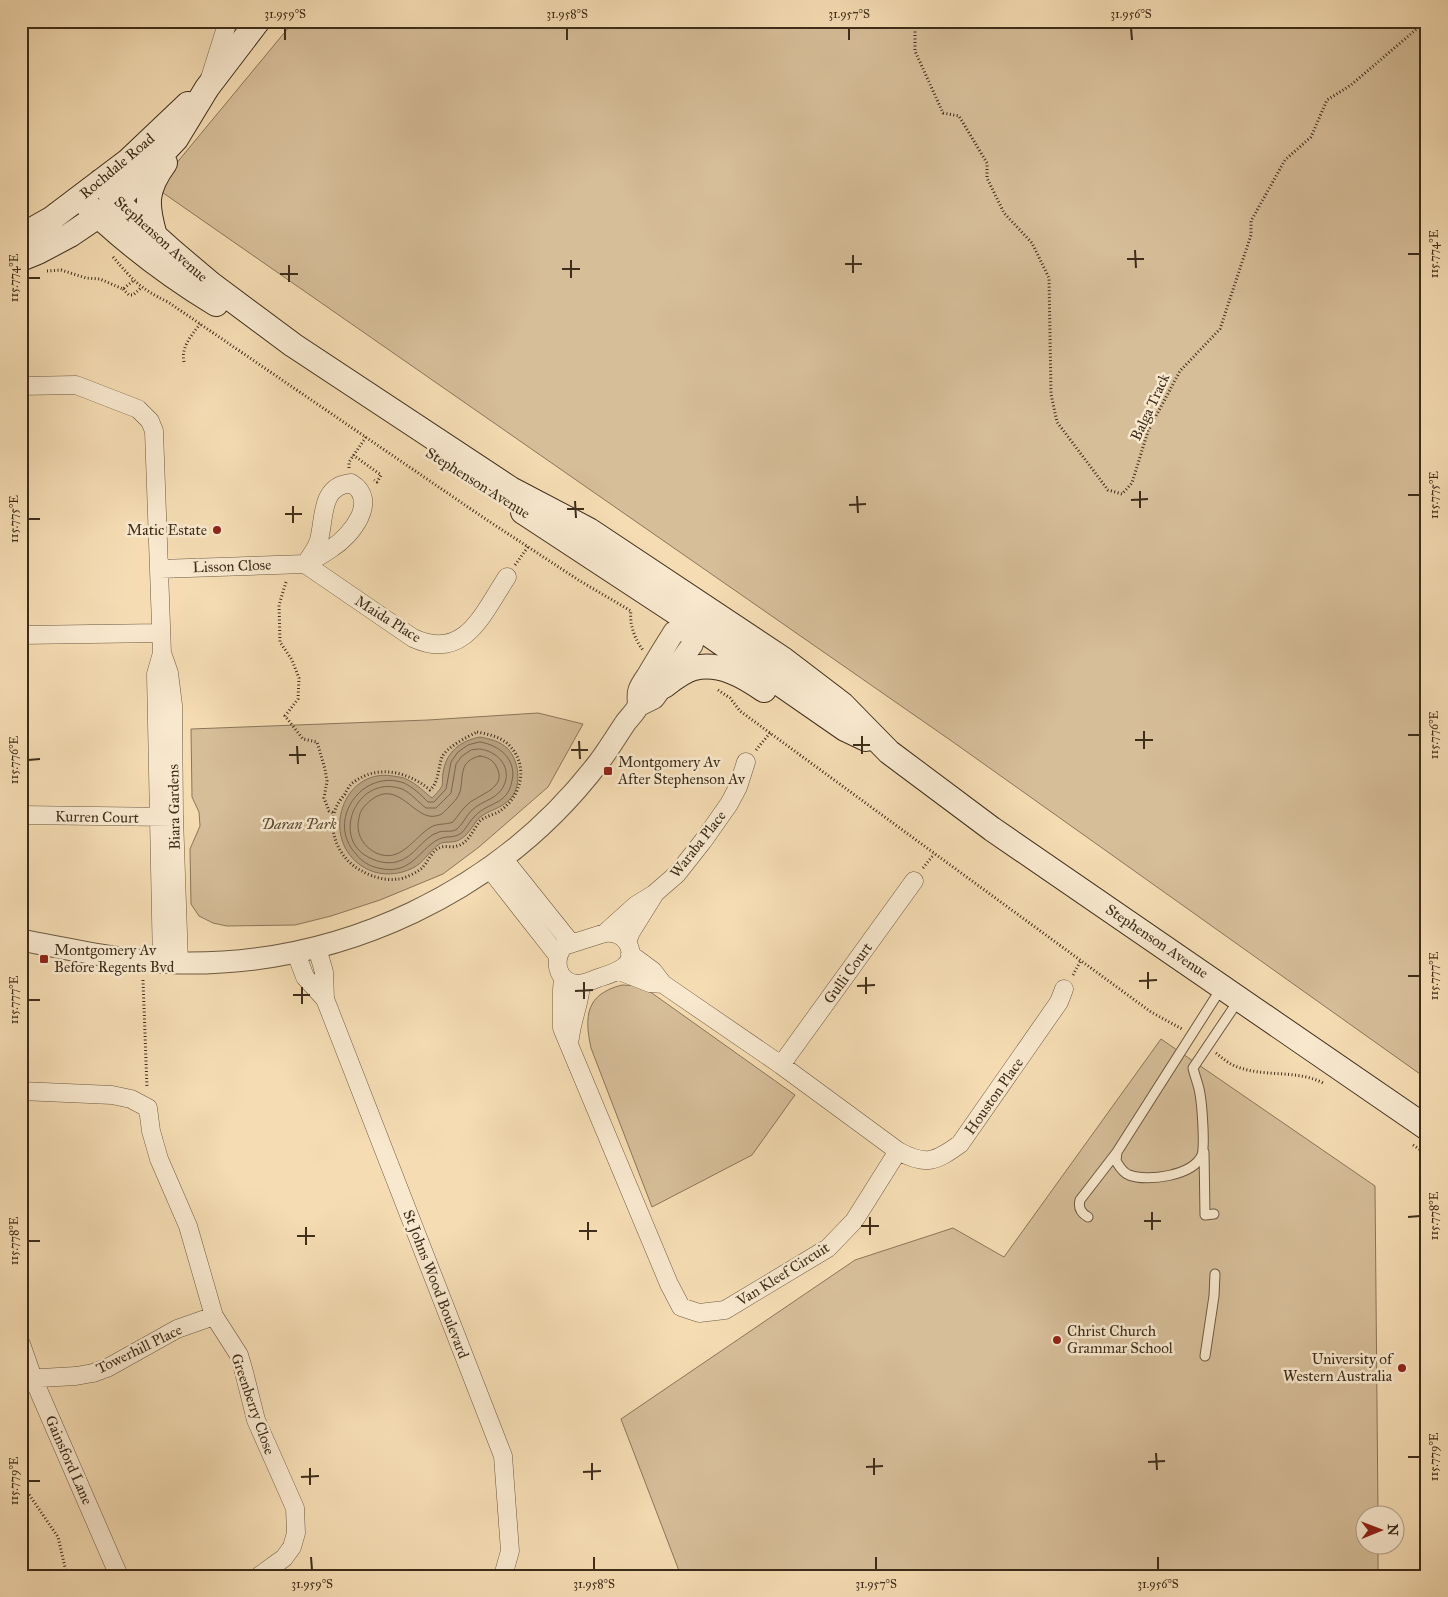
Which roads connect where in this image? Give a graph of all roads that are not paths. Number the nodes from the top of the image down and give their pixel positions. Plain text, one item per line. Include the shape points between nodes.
1 (228, 21) edge
2 (258, 21) edge
3 (206, 88) junction
4 (176, 139) junction
5 (101, 182) junction
6 (80, 198) junction
7 (116, 201) junction
8 (98, 216) junction
9 (21, 236) edge
10 (155, 236) junction
11 (29, 265) edge
12 (21, 386) edge
13 (589, 530) junction
14 (305, 564) joint
15 (159, 569) junction
16 (511, 572) road end
17 (698, 627) junction
18 (737, 628) junction
19 (161, 633) junction
20 (21, 635) edge
21 (664, 686) junction
22 (638, 706) junction
23 (845, 729) junction
24 (889, 752) junction
25 (746, 762) dead end
26 (21, 815) edge
27 (167, 818) junction
28 (496, 863) junction
29 (914, 881) dead end
30 (654, 894) junction
31 (605, 932) junction
32 (21, 940) edge
33 (570, 942) junction
34 (318, 948) junction
35 (628, 948) junction
36 (296, 953) junction
37 (558, 956) junction
38 (162, 962) junction
39 (619, 971) junction
40 (563, 978) junction
41 (581, 984) junction
42 (663, 984) junction
43 (1064, 990) dead end
44 (1231, 992) junction
45 (325, 999) junction
46 (570, 1044) junction
47 (781, 1065) junction
48 (21, 1091) edge
49 (1427, 1128) edge
50 (1204, 1148) junction
51 (898, 1151) junction
52 (1117, 1152) junction
53 (1214, 1214) dead end
54 (1088, 1217) dead end
55 (1215, 1274) dead end
56 (214, 1316) junction
57 (21, 1344) edge
58 (1205, 1356) dead end
59 (27, 1379) edge
60 (119, 1576) edge
61 (259, 1576) edge
62 (503, 1576) edge

1 - 3 street, Rochdale Road
2 - 3 main road, Rochdale Road
3 - 4 main road, Rochdale Road
3 - 5 main road, Rochdale Road
4 - 7 main road, Rochdale Road
4 - 10 main road via 171,154 158,172 149,198
5 - 6 main road, Rochdale Road
5 - 7 main road, Stephenson Avenue
6 - 8 main road, Stephenson Avenue
6 - 9 main road, Rochdale Road
7 - 8 main road, Rochdale Road
7 - 10 main road, Stephenson Avenue
8 - 11 main road, Rochdale Road via 38,252
8 - 17 main road, Stephenson Avenue via 169,274 401,434
10 - 13 main road, Stephenson Avenue via 210,284 293,345 511,489
12 - 15 street, Biara Gardens via 76,384 138,409 150,421 156,442
13 - 17 street via 680,596
13 - 18 main road, Stephenson Avenue
14 - 15 street, Lisson Close
14 - 16 street, Maida Place via 412,638 436,644 459,640 466,635
15 - 19 street, Biara Gardens
17 - 18 street
17 - 21 street via 692,645
17 - 22 street via 674,632 639,689
17 - 23 main road, Stephenson Avenue
18 - 24 main road, Stephenson Avenue via 842,704
19 - 20 street
19 - 27 street, Biara Gardens via 173,706
21 - 22 street via 654,698
21 - 23 main road via 694,668 729,671 742,675 811,721
22 - 28 street via 600,762 568,800
23 - 24 main road, Stephenson Avenue
24 - 44 main road, Stephenson Avenue via 992,829
25 - 30 street, Waraba Place via 729,804 677,874
26 - 27 street, Kurren Court
27 - 38 street, Biara Gardens
28 - 33 street
28 - 34 street via 452,892 398,920
28 - 37 street
29 - 47 street, Gulli Court
30 - 31 street, Waraba Place
30 - 35 street, Waraba Place via 631,932
31 - 33 street
31 - 35 street via 622,937
32 - 38 street
33 - 37 street
34 - 36 street
34 - 45 street, St Johns Wood Boulevard via 324,972
35 - 39 street via 627,963
35 - 42 street via 654,971
36 - 38 street via 218,963
36 - 45 street, St Johns Wood Boulevard via 305,977
37 - 40 street via 558,970
39 - 41 street
39 - 42 street
40 - 41 street
40 - 46 street, Van Kleef Circuit via 562,1028
41 - 46 street, Van Kleef Circuit
42 - 47 street
43 - 51 street, Houston Place via 1059,1002 960,1144 944,1156 928,1161 912,1159
44 - 49 main road, Stephenson Avenue
44 - 50 lane via 1193,1068 1200,1095
44 - 52 lane
45 - 62 street, St Johns Wood Boulevard via 503,1456 510,1551
46 - 51 street, Van Kleef Circuit via 669,1284 681,1307 699,1313 725,1310 828,1248 854,1221
47 - 51 street
48 - 56 street, Greenberry Close via 112,1095 131,1099 148,1108 150,1131 188,1226
50 - 52 lane via 1198,1162 1188,1170 1166,1177 1130,1176 1116,1161
50 - 53 lane via 1205,1215
52 - 54 lane via 1080,1200 1080,1209
55 - 58 lane
56 - 59 street, Towerhill Place via 177,1329 93,1373
56 - 61 street, Greenberry Close via 239,1355 256,1420 294,1508 296,1534 292,1546 284,1558
57 - 59 street, Gainsford Lane
59 - 60 street, Gainsford Lane

